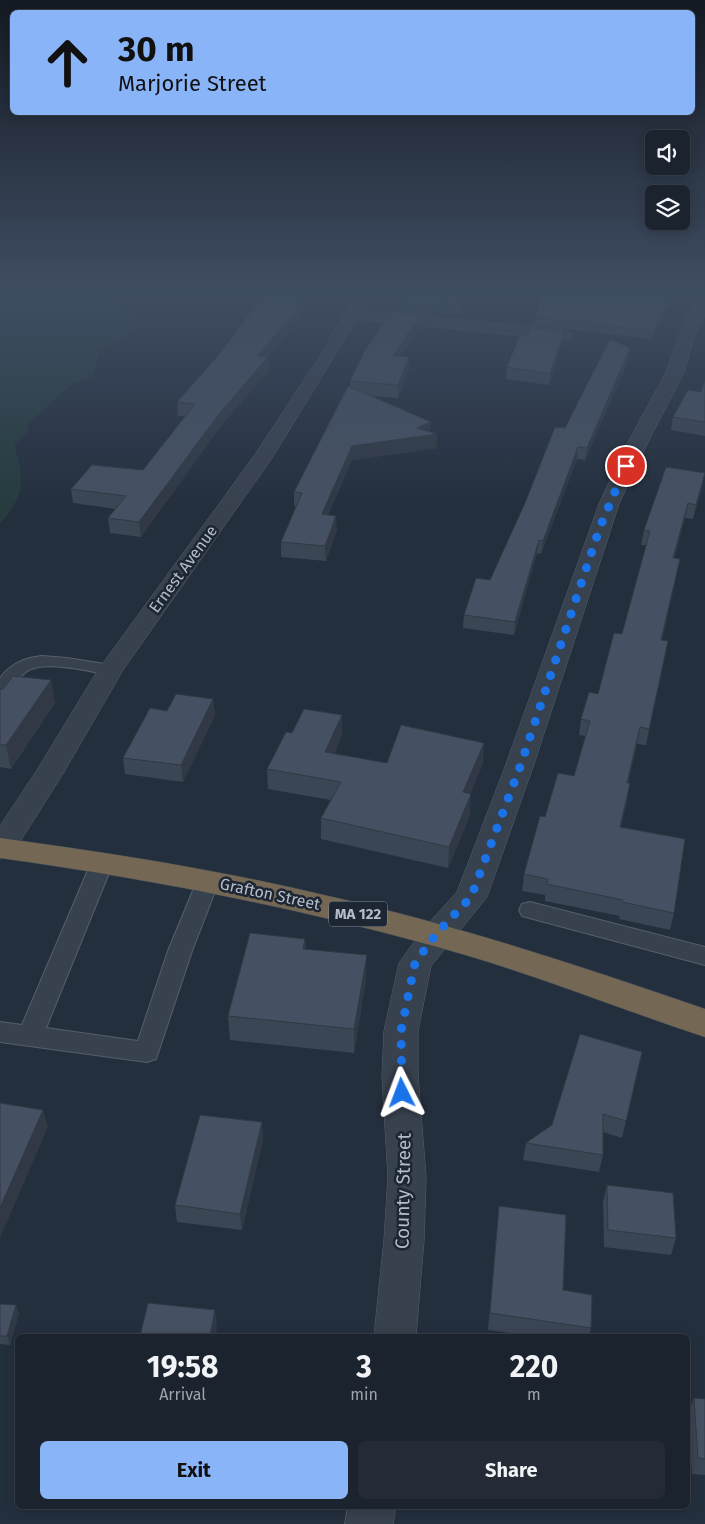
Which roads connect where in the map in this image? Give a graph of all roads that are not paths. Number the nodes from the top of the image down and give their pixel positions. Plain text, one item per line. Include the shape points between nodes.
1 (324, 362) edge
2 (679, 362) edge
3 (111, 670) junction
4 (0, 690) edge
5 (0, 848) edge
6 (102, 863) junction
7 (208, 881) junction
8 (530, 910) dead end
9 (436, 934) junction
10 (705, 956) edge
11 (705, 1023) edge
12 (0, 1032) edge
13 (30, 1036) junction
14 (395, 1334) edge
15 (372, 1509) edge
16 (369, 1524) edge

1 - 3 street, Ernest Avenue via 262,458
2 - 9 street, County Street via 609,504 471,897
3 - 4 lane via 64,662 26,664
3 - 5 street, Ernest Avenue
5 - 6 highway, Grafton Street / MA 122
6 - 7 highway, Grafton Street / MA 122
6 - 13 lane
7 - 9 highway, Grafton Street / MA 122
7 - 13 lane via 180,951 147,1052
8 - 10 lane
9 - 11 highway, Grafton Street / MA 122 via 581,979
9 - 14 street, County Street via 415,963 401,1031 400,1076 407,1177
12 - 13 lane
15 - 16 street

